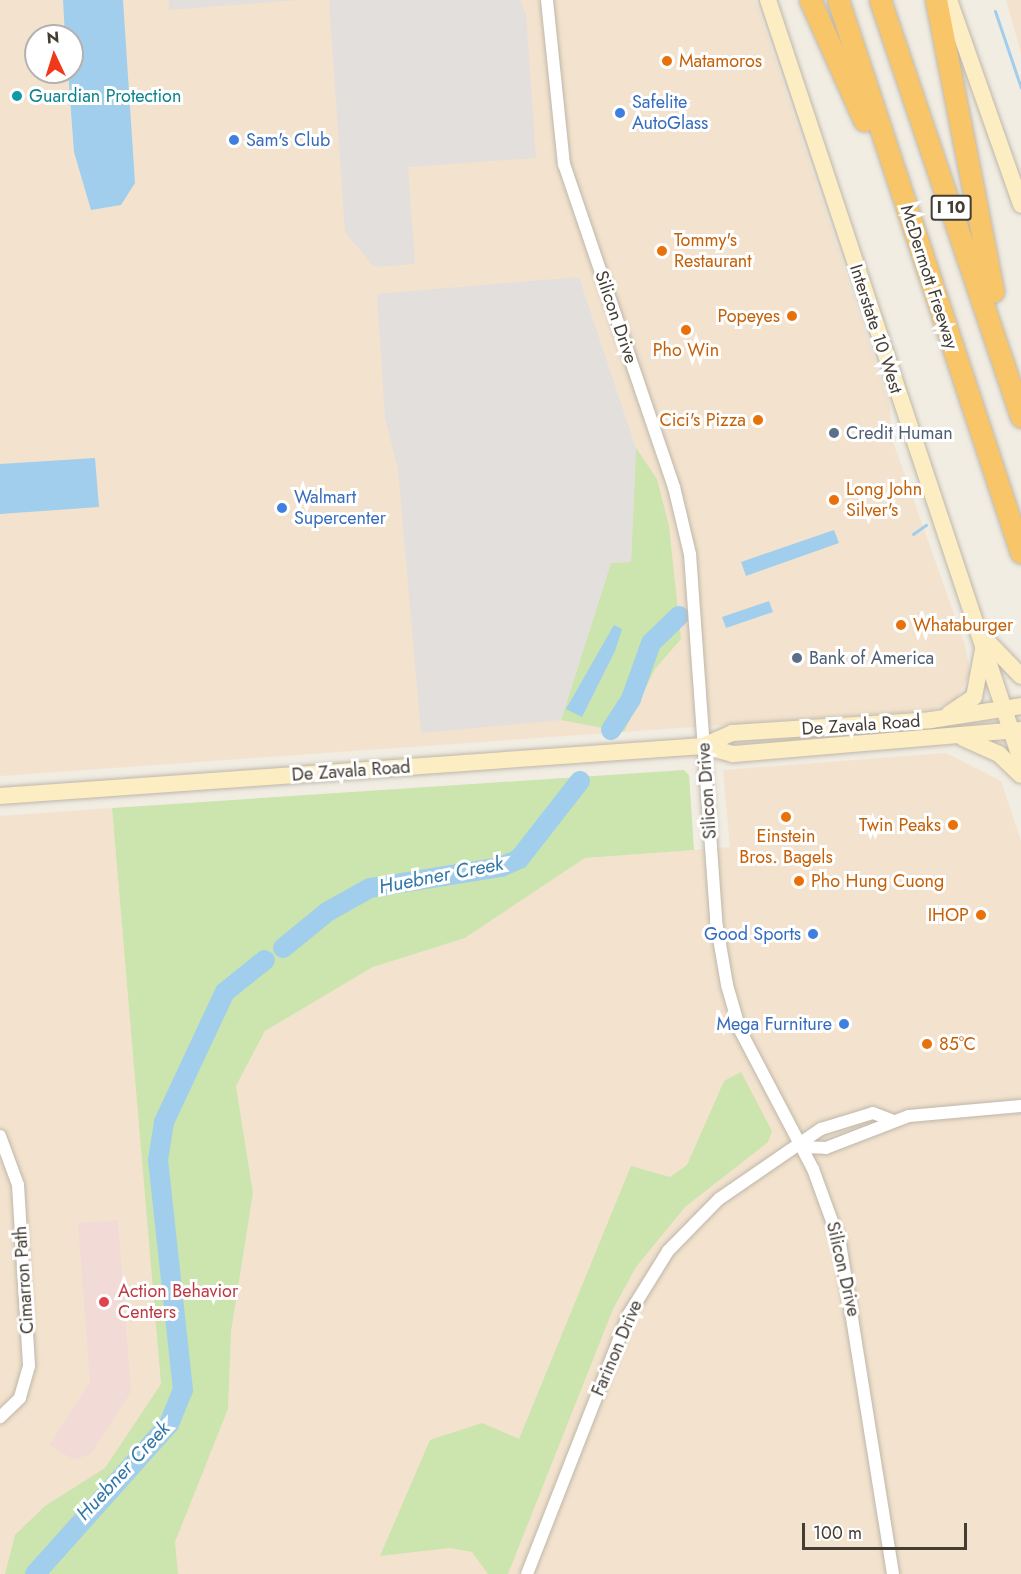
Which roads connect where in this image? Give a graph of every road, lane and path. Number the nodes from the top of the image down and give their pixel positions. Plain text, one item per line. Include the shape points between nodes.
1 (547, 0) edge
2 (768, 0) edge
3 (810, 0) edge
4 (838, 0) edge
5 (880, 0) edge
6 (936, 0) edge
7 (949, 0) edge
8 (1021, 205) edge
9 (933, 293) junction
10 (1021, 377) edge
11 (1021, 417) edge
12 (1021, 553) edge
13 (984, 638) junction
14 (1021, 676) edge
15 (1014, 708) edge
16 (932, 720) junction
17 (1017, 731) edge
18 (959, 737) junction
19 (703, 747) junction
20 (1021, 760) edge
21 (1021, 775) edge
22 (0, 796) edge
23 (1021, 1106) edge
24 (891, 1120) junction
25 (0, 1136) edge
26 (801, 1147) junction
27 (0, 1417) edge
28 (527, 1574) edge
29 (893, 1574) edge

1 - 19 street, Silicon Drive via 564,164 682,517
2 - 13 main road, Interstate 10 West
3 - 9 highway
4 - 9 highway, McDermott Freeway / I 10
5 - 11 highway, I 10
6 - 10 highway via 949,44 982,253
7 - 8 main road
9 - 12 highway, McDermott Freeway / I 10
13 - 14 main road
13 - 15 main road, Interstate 10 West
13 - 16 main road via 974,697 963,709
15 - 16 main road, De Zavala Road
15 - 17 main road, Interstate 10 West
16 - 19 main road, De Zavala Road via 732,734
17 - 18 main road, De Zavala Road
17 - 20 main road, Interstate 10 West
18 - 19 main road, De Zavala Road via 733,754
18 - 21 main road via 999,754
19 - 22 main road, De Zavala Road
19 - 26 street, Silicon Drive via 716,921 727,985 740,1030
23 - 24 street, Farinon Drive
24 - 26 street, Farinon Drive via 879,1131 825,1148
24 - 26 street, Farinon Drive via 873,1113 845,1120 821,1129
25 - 27 street, Cimarron Path via 18,1185 29,1366 20,1398
26 - 28 street, Farinon Drive via 719,1199 647,1282 629,1314
26 - 29 street, Silicon Drive via 827,1204 849,1283

